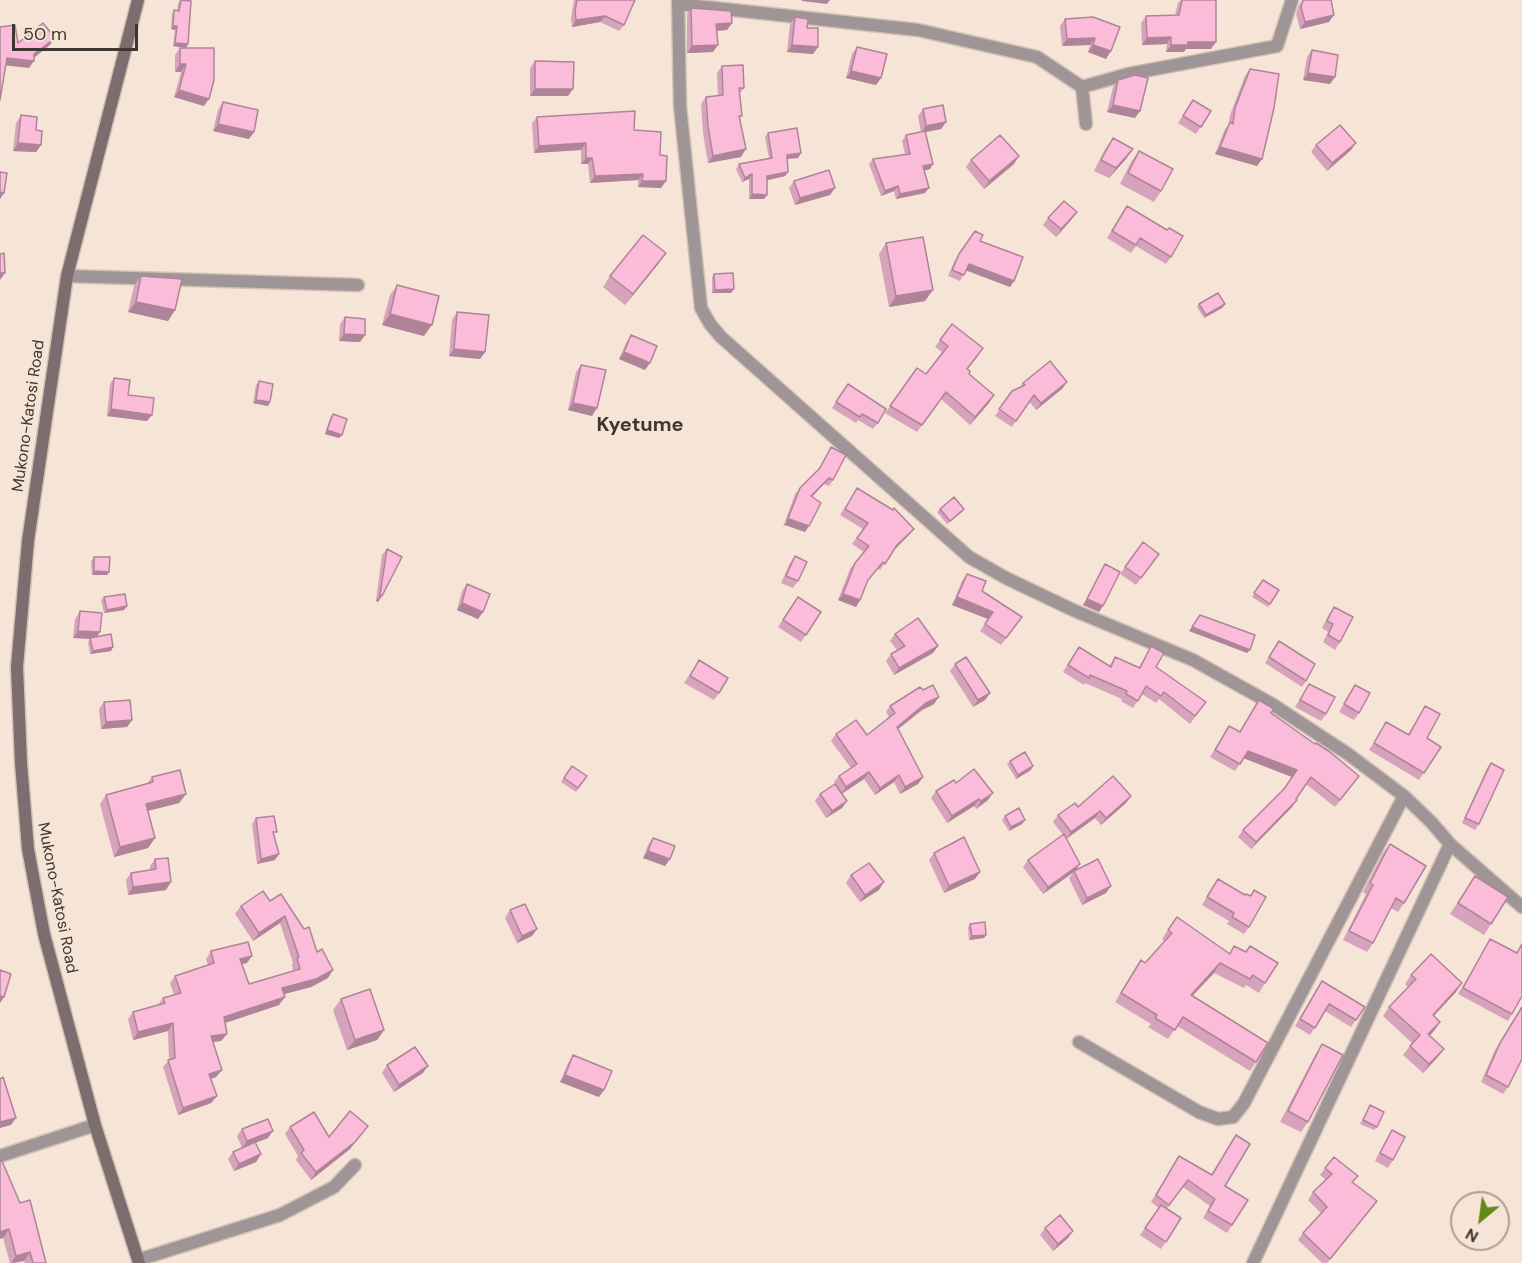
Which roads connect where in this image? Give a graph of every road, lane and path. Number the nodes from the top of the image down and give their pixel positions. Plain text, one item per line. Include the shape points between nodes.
1 (138, 0) edge
2 (1292, 0) edge
3 (678, 2) edge
4 (1082, 87) junction
5 (1086, 124) dead end
6 (67, 276) junction
7 (358, 285) dead end
8 (1404, 795) junction
9 (1450, 844) junction
10 (1522, 908) edge
11 (1079, 1042) dead end
12 (95, 1125) junction
13 (0, 1156) edge
14 (355, 1164) dead end
15 (138, 1262) edge
16 (1253, 1263) edge

1 - 6 main road, Mukono-Katosi Road
2 - 4 street via 1277,46 1128,74
3 - 4 street via 918,30 1037,57
3 - 8 street via 680,106 701,308 721,337 969,557 1073,610 1193,660 1272,704
4 - 5 street
6 - 7 street
6 - 12 main road, Mukono-Katosi Road via 28,541 18,668 20,751 28,849 44,934
8 - 9 street
8 - 11 street via 1244,1103 1233,1117 1218,1119 1199,1112
9 - 10 street
9 - 16 street
12 - 13 street
12 - 15 main road, Mukono-Katosi Road
14 - 15 street via 334,1187 280,1215

